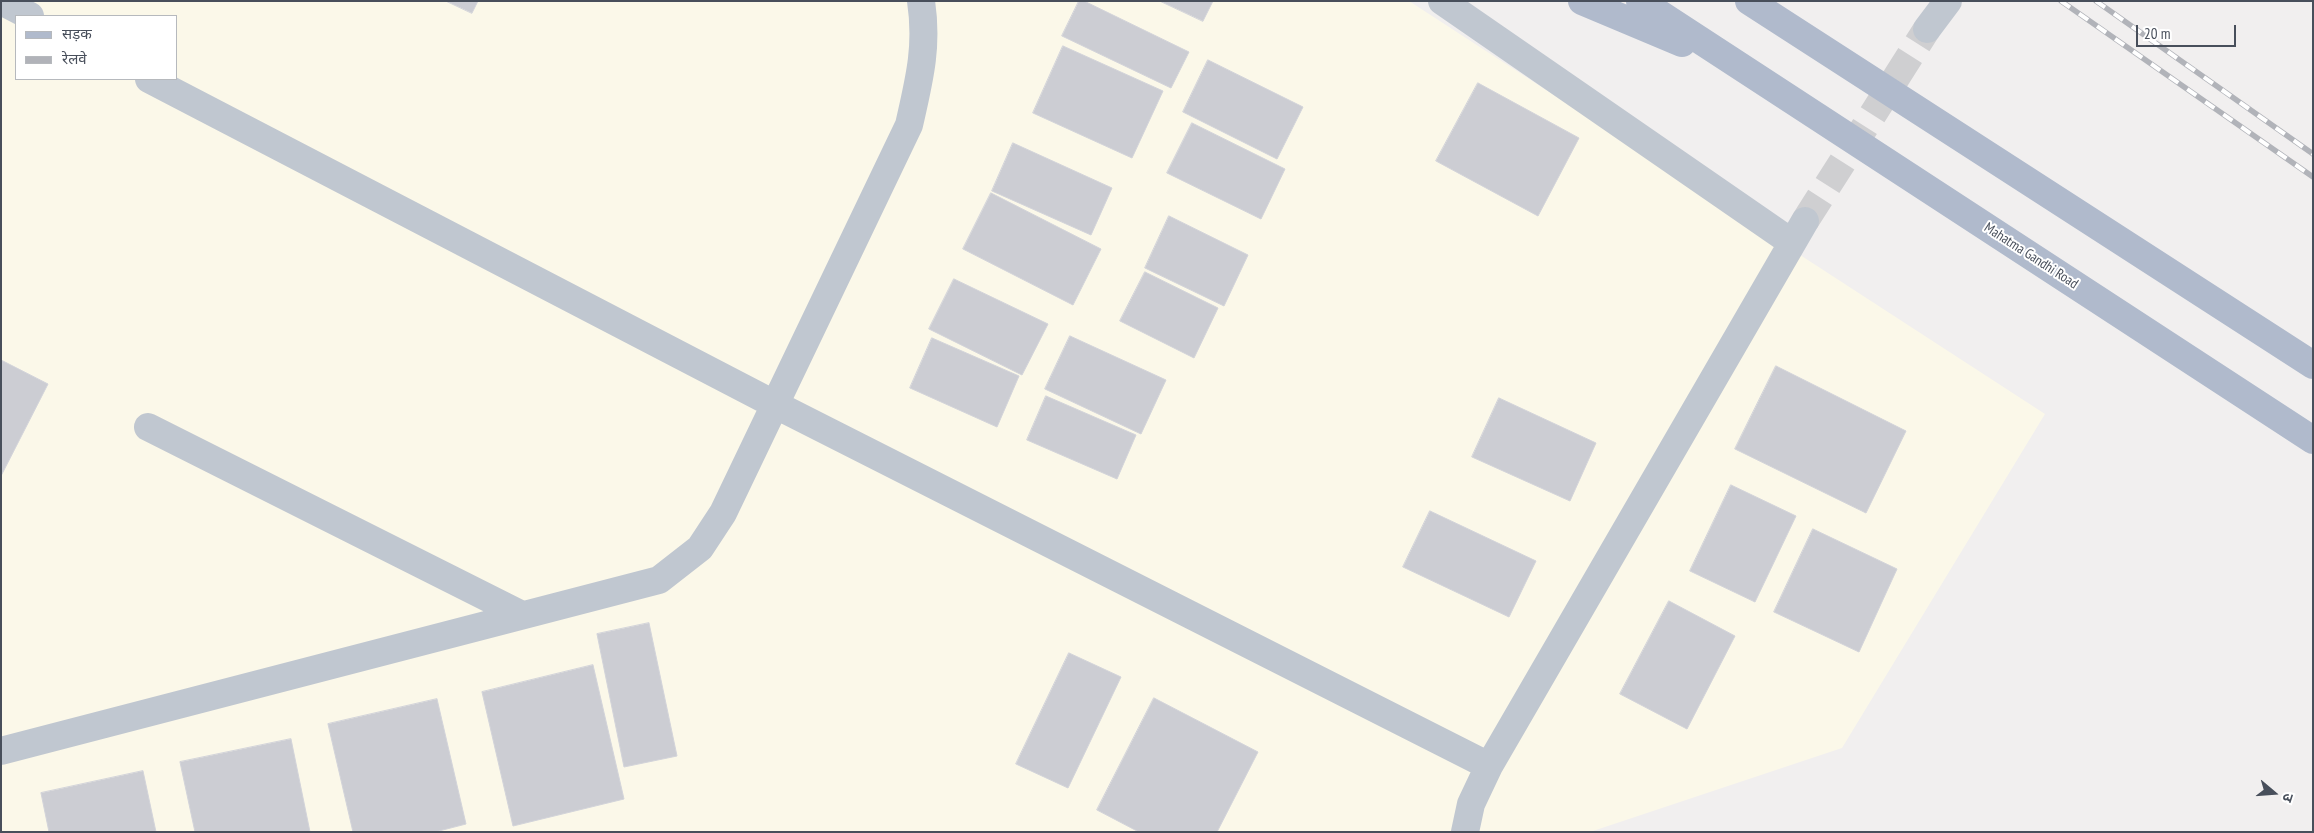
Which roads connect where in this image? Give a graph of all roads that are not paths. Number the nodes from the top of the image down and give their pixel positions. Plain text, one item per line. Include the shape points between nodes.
1 (921, 1) edge
2 (1442, 1) edge
3 (1582, 1) edge
4 (1640, 1) edge
5 (1749, 1) edge
6 (1948, 1) edge
7 (1768, 10) edge
8 (1927, 29) tunnel mouth
9 (1750, 72) junction
10 (151, 80) edge
11 (2313, 365) edge
12 (774, 404) junction
13 (148, 427) dead end
14 (2313, 440) edge
15 (522, 615) junction
16 (1, 751) edge
17 (1489, 766) junction
18 (1465, 832) edge

1 - 12 street via 925,28 921,72 909,125
2 - 17 street via 1798,231
3 - 9 main road
4 - 9 main road
5 - 7 main road
6 - 8 street
7 - 11 main road
9 - 14 main road, Mahatma Gandhi Road
10 - 12 street
12 - 15 street via 723,513 700,548 659,580
12 - 17 street
13 - 15 street
15 - 16 street
17 - 18 street via 1471,804

